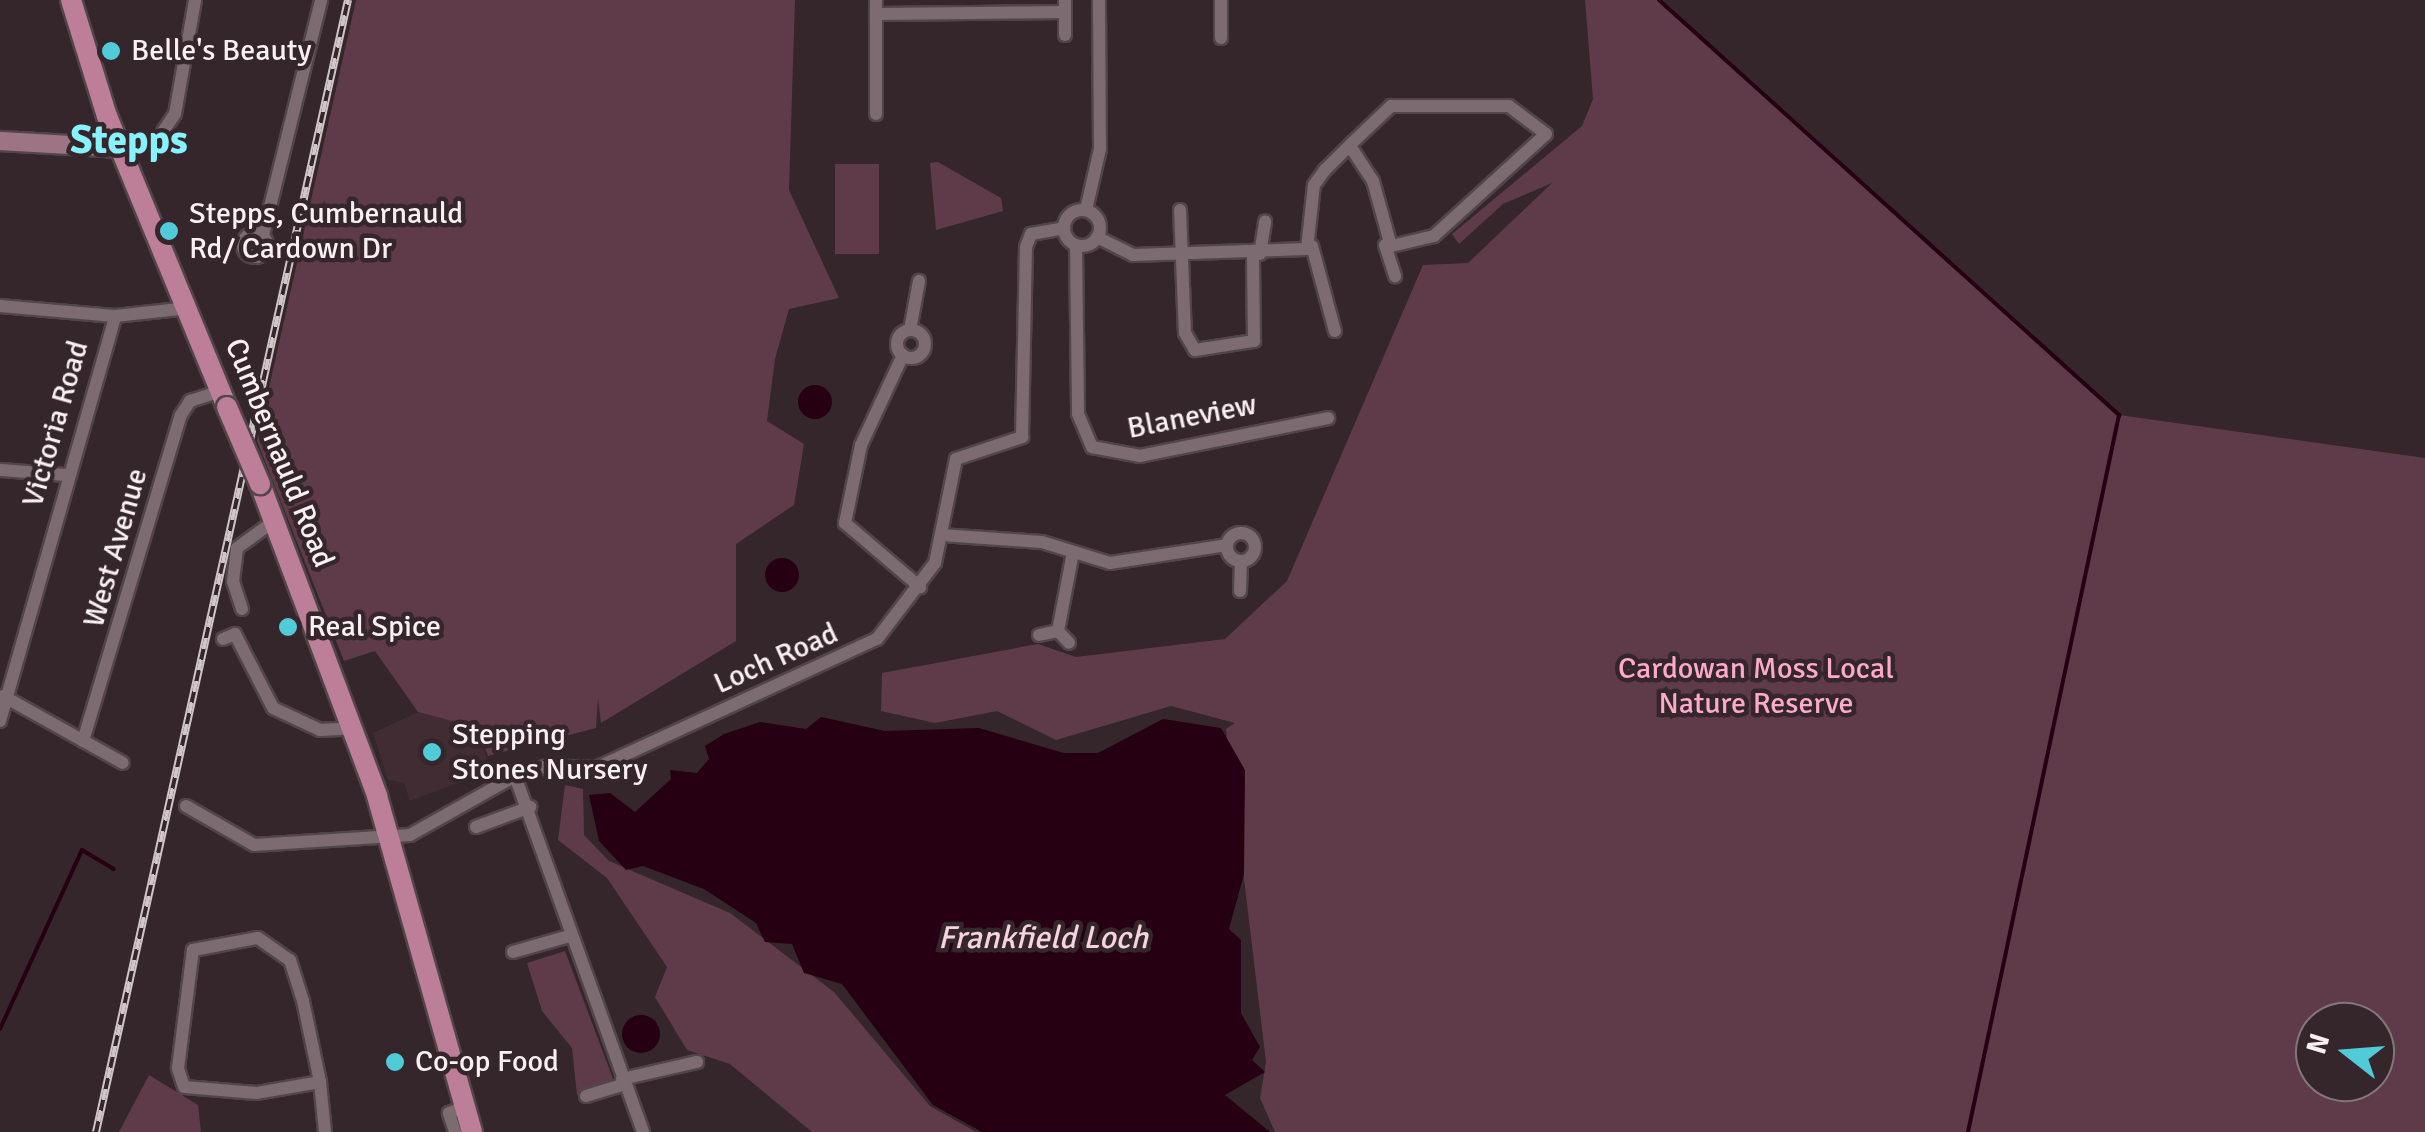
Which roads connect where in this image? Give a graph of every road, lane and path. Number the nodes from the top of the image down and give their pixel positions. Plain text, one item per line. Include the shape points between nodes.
1 (71, 0) edge
2 (196, 0) edge
3 (322, 0) edge
4 (1099, 0) edge
5 (1222, 0) edge
6 (942, 6) edge
7 (1065, 6) edge
8 (876, 7) edge
9 (1065, 35) dead end
10 (1221, 38) dead end
11 (876, 114) dead end
12 (0, 141) edge
13 (1350, 146) junction
14 (122, 148) junction
15 (1086, 210) junction
16 (1180, 210) dead end
17 (1265, 221) dead end
18 (1064, 228) junction
19 (262, 235) dead end
20 (1098, 237) junction
21 (1076, 245) junction
22 (1385, 245) junction
23 (1312, 246) junction
24 (1256, 254) junction
25 (1181, 255) junction
26 (1395, 276) dead end
27 (919, 281) dead end
28 (0, 306) edge
29 (189, 308) junction
30 (114, 316) junction
31 (910, 330) junction
32 (1335, 331) dead end
33 (903, 355) junction
34 (224, 399) junction
35 (1328, 418) dead end
36 (0, 470) edge
37 (66, 475) junction
38 (274, 521) junction
39 (942, 535) junction
40 (1227, 546) junction
41 (1073, 552) junction
42 (1241, 561) junction
43 (920, 587) junction
44 (1240, 591) dead end
45 (242, 608) dead end
46 (1058, 631) junction
47 (1039, 634) dead end
48 (223, 638) dead end
49 (1069, 643) dead end
50 (3, 696) edge
51 (0, 720) edge
52 (354, 728) junction
53 (83, 741) junction
54 (123, 763) dead end
55 (515, 776) junction
56 (186, 806) dead end
57 (530, 808) junction
58 (476, 827) dead end
59 (388, 836) junction
60 (569, 936) junction
61 (513, 952) dead end
62 (697, 1062) dead end
63 (624, 1081) junction
64 (320, 1082) junction
65 (586, 1096) dead end
66 (464, 1107) junction
67 (325, 1132) edge
68 (455, 1132) edge
69 (472, 1132) edge
70 (643, 1132) edge

1 - 14 main road, Cumbernauld Road
2 - 14 street via 175,114 158,139
3 - 19 street
4 - 15 street via 1100,149
5 - 10 street
6 - 7 street
6 - 8 street
7 - 9 street
8 - 11 street
12 - 14 street
13 - 22 street via 1373,181
13 - 22 street via 1391,106 1509,106 1545,128 1512,170 1434,236
13 - 23 street via 1309,198
14 - 29 main road, Cumbernauld Road
15 - 18 street
15 - 20 street via 1099,223
16 - 25 street
17 - 24 street
18 - 21 street
18 - 39 street, Loch Road via 1030,234 1026,248 1022,437 956,460
20 - 21 street
20 - 25 street via 1124,254
21 - 35 street, Blaneview via 1078,414 1092,447 1140,456
22 - 26 street
23 - 24 street
23 - 32 street
24 - 25 street
24 - 25 street via 1254,341 1202,352 1185,333
27 - 31 street
28 - 30 street
29 - 30 street
29 - 34 main road, Cumbernauld Road
30 - 37 street, Victoria Road
31 - 33 street via 899,338
31 - 33 street via 924,348
33 - 43 street via 861,445 845,523
34 - 38 main road, Cumbernauld Road, bridge
34 - 53 street, West Avenue via 190,401 181,415
36 - 37 street
37 - 50 street, Victoria Road
38 - 45 street via 237,548
38 - 52 main road, Cumbernauld Road
39 - 41 street
39 - 43 street, Loch Road
40 - 41 street via 1110,563
40 - 42 street
40 - 42 street via 1240,532 1252,538 1255,551
41 - 46 street
42 - 44 street
43 - 55 street, Loch Road via 877,639 848,657 596,768 547,766
46 - 47 street
46 - 49 street
48 - 52 street via 235,634 273,708 320,730
50 - 51 street, Victoria Road
50 - 53 street
52 - 59 main road, Cumbernauld Road
53 - 54 street
55 - 57 street
55 - 59 street, Loch Road via 410,835
56 - 59 street, Loch Road via 254,845
57 - 58 street
57 - 60 street
59 - 66 main road, Cumbernauld Road
60 - 61 street
60 - 63 street
62 - 63 street
63 - 65 street
63 - 70 street
64 - 64 street via 304,1000 275,943 193,950 178,1068 184,1088 256,1093
64 - 67 street
66 - 68 street via 449,1113
66 - 69 main road, Cumbernauld Road

